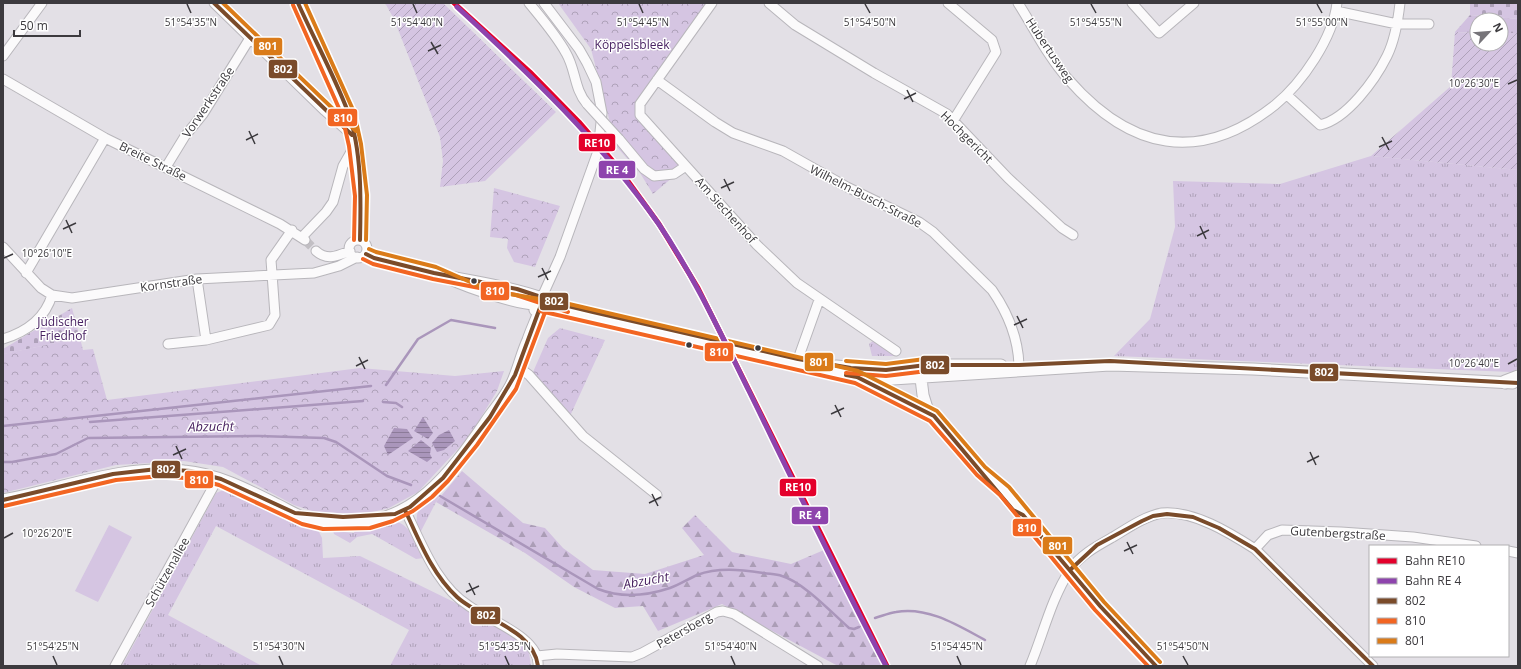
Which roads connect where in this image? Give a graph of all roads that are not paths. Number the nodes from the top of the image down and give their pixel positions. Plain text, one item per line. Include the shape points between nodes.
1 (42, 3) edge
2 (214, 3) edge
3 (298, 3) edge
4 (529, 3) edge
5 (544, 3) edge
6 (712, 3) edge
7 (769, 3) edge
8 (948, 3) edge
9 (1018, 3) edge
10 (1132, 3) edge
11 (1194, 3) edge
12 (1400, 3) edge
13 (1336, 7) edge
14 (1398, 24) junction
15 (1429, 24) dead end
16 (250, 38) junction
17 (3, 56) edge
18 (3, 79) edge
19 (657, 80) junction
20 (1287, 95) junction
21 (953, 120) junction
22 (354, 136) junction
23 (105, 138) junction
24 (355, 145) junction
25 (686, 166) junction
26 (166, 167) junction
27 (292, 230) junction
28 (1073, 235) dead end
29 (360, 240) junction
30 (3, 247) edge
31 (316, 251) tunnel mouth
32 (353, 254) junction
33 (366, 254) junction
34 (26, 273) junction
35 (272, 274) junction
36 (197, 279) junction
37 (52, 295) junction
38 (819, 300) junction
39 (542, 301) junction
40 (3, 339) edge
41 (206, 340) junction
42 (168, 344) dead end
43 (896, 351) dead end
44 (769, 355) junction
45 (798, 359) junction
46 (923, 365) junction
47 (1019, 365) junction
48 (518, 367) junction
49 (1253, 369) junction
50 (857, 377) junction
51 (924, 377) junction
52 (1518, 377) edge
53 (1505, 382) junction
54 (1518, 383) edge
55 (934, 416) junction
56 (218, 478) junction
57 (657, 495) dead end
58 (3, 500) edge
59 (400, 512) junction
60 (1469, 545) edge
61 (1255, 549) junction
62 (1070, 570) junction
63 (537, 656) junction
64 (115, 666) edge
65 (538, 666) edge
66 (818, 666) edge
67 (1030, 666) edge
68 (1156, 666) edge
69 (1373, 666) edge

1 - 17 street
2 - 16 street
3 - 22 street via 343,100
4 - 25 street, bridge via 566,54 579,95 644,169 654,176 674,174
5 - 39 street via 587,63 596,82 602,113 598,151 566,239 561,264
6 - 19 street
7 - 21 street, Hochgericht via 795,25 947,114
8 - 21 street via 992,40 996,52
9 - 20 street, Hubertusweg via 1067,78 1084,96 1126,127 1148,137 1175,143 1211,139 1234,132
10 - 11 street via 1158,33
12 - 14 street
13 - 14 street
13 - 20 street, Hubertusweg via 1327,36 1312,63
14 - 15 street
14 - 20 street via 1388,55 1372,81 1346,111 1329,123 1320,125
16 - 22 street
16 - 26 street, Vorwerkstraße via 203,114 185,136
18 - 23 street, Breite Straße
19 - 25 street, Am Siechenhof via 640,104 640,115
19 - 47 street, Wilhelm-Busch-Straße via 733,132 783,151 846,187 906,214 929,229 992,290 998,299 1018,343
21 - 28 street, Hochgericht via 1008,178
22 - 24 street
23 - 26 street, Breite Straße
23 - 34 street
24 - 27 street, Breite Straße via 343,166 333,202 326,212 303,239
24 - 29 street via 361,196
25 - 38 street, Am Siechenhof via 757,245
26 - 27 street, Breite Straße
27 - 35 street via 271,260
29 - 32 street via 352,242
29 - 33 street via 367,246
30 - 34 street
31 - 32 street via 325,258
32 - 33 street via 360,258
32 - 35 street, Kornstraße via 339,266 314,273
33 - 39 street via 434,273 475,291
34 - 37 street
35 - 36 street, Kornstraße
35 - 41 street via 275,315 269,325
36 - 37 street, Kornstraße via 83,297
36 - 41 street
37 - 40 street via 41,318
38 - 43 street, Am Siechenhof
38 - 45 street
39 - 44 main road
39 - 48 main road via 528,326 528,340
41 - 42 street
44 - 45 main road
44 - 50 main road
45 - 46 main road via 852,368 886,370
46 - 47 main road
46 - 51 main road
47 - 49 main road via 1110,361
48 - 57 street via 529,375 583,436
48 - 59 main road via 502,392 501,399 446,475 420,500
49 - 51 main road via 1089,365
49 - 53 main road
50 - 51 main road via 877,380
50 - 55 main road
51 - 55 main road via 926,395
52 - 53 highway
53 - 54 main road
55 - 62 main road via 1013,510 1023,514
56 - 58 main road via 178,470 135,471 98,476
56 - 59 main road via 314,521 337,524 369,522
56 - 64 street, Schützenallee
59 - 63 street via 448,588 468,606 523,638
60 - 61 street, Gutenbergstraße via 1406,536 1282,530 1268,535
61 - 62 street via 1206,522 1163,513 1142,520 1099,545 1081,557
61 - 69 street
62 - 67 street via 1059,591
62 - 68 main road
63 - 65 street
63 - 66 street, Petersberg via 557,654 632,657 723,611 734,614

